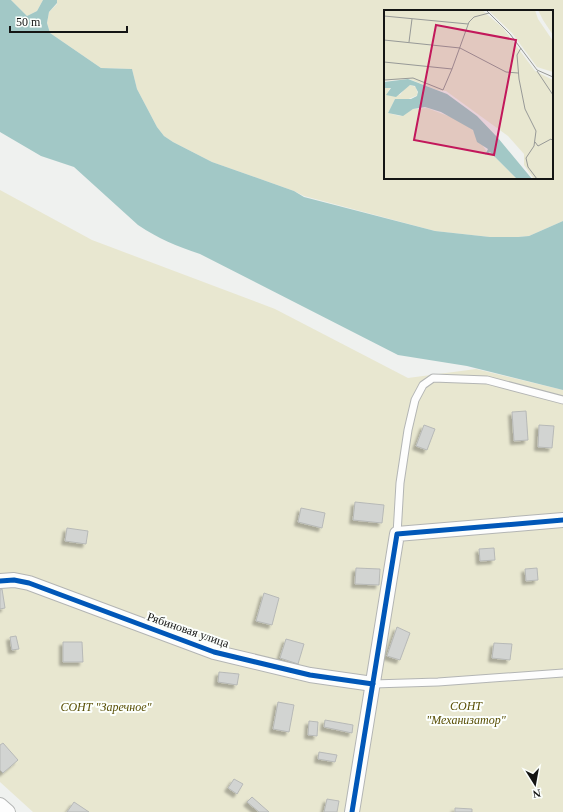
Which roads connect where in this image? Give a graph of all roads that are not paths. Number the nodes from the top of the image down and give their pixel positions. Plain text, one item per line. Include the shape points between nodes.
1 (563, 400) edge
2 (563, 520) edge
3 (398, 534) junction
4 (0, 581) edge
5 (563, 672) edge
6 (373, 684) junction
7 (0, 805) edge
8 (8, 812) edge
9 (352, 812) edge

1 - 3 lane via 487,380 433,378 422,385 415,400 408,430 400,483
2 - 3 street
3 - 6 street
4 - 6 street, Рябиновая улица via 29,583 214,652 310,676
5 - 6 lane via 438,682
6 - 9 street
7 - 8 street

